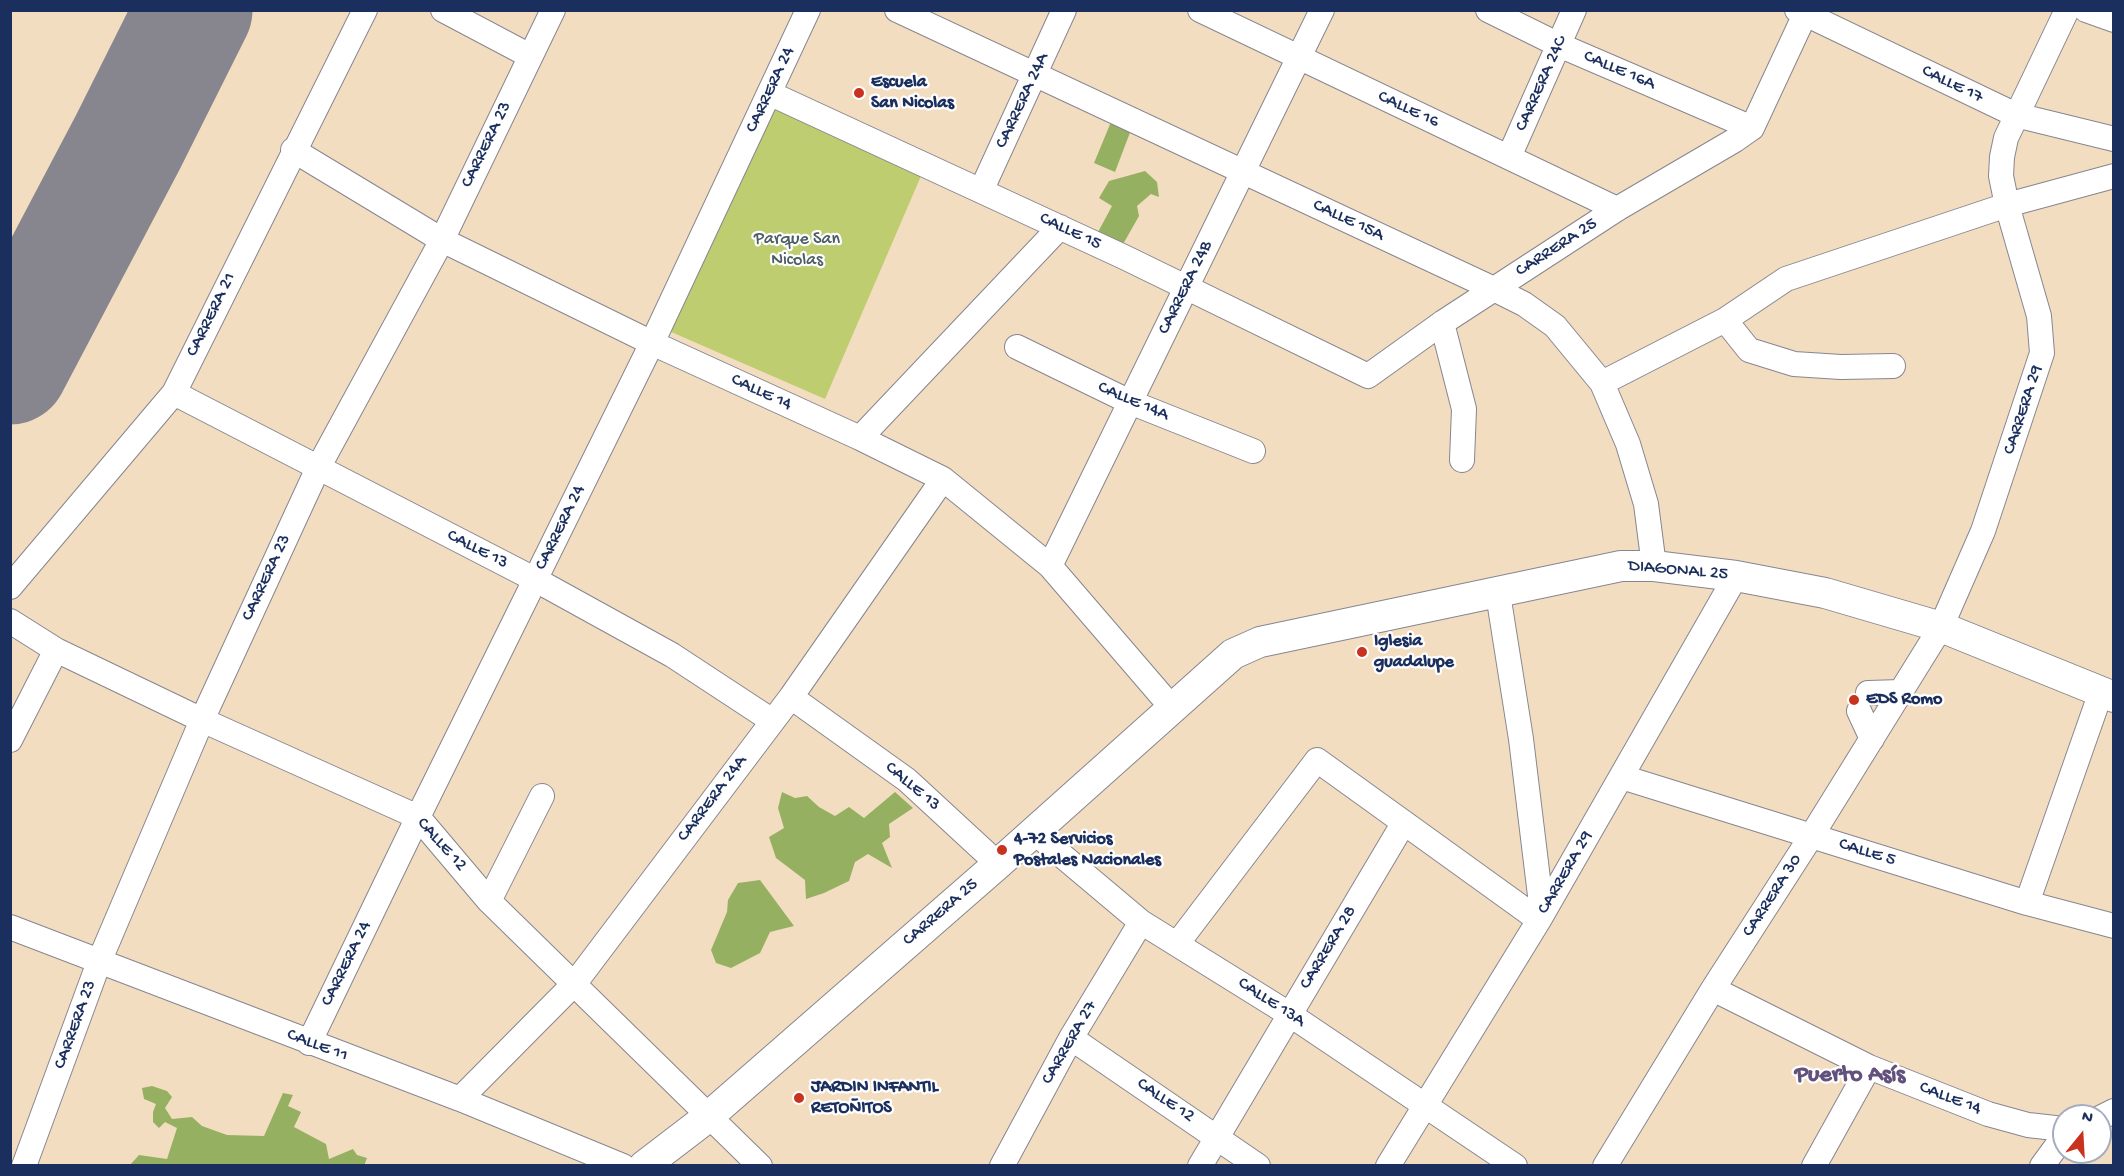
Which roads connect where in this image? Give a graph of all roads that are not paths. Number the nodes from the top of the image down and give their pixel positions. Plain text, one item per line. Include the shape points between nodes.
1 (365, 10) edge
2 (443, 10) edge
3 (553, 10) edge
4 (808, 10) edge
5 (897, 10) edge
6 (1064, 10) edge
7 (1200, 10) edge
8 (1322, 10) edge
9 (1488, 10) edge
10 (1574, 10) edge
11 (2067, 10) edge
12 (2086, 10) edge
13 (1803, 12) edge
14 (2114, 20) edge
15 (1559, 45) junction
16 (530, 56) junction
17 (1299, 58) junction
18 (1035, 75) junction
19 (769, 93) junction
20 (2016, 115) junction
21 (1752, 128) junction
22 (2114, 139) edge
23 (293, 150) junction
24 (1509, 157) junction
25 (1243, 172) junction
26 (2114, 176) edge
27 (981, 191) junction
28 (2007, 205) junction
29 (1617, 209) junction
30 (1060, 227) junction
31 (442, 240) junction
32 (1187, 287) junction
33 (1494, 289) junction
34 (1725, 320) junction
35 (1442, 324) junction
36 (652, 343) junction
37 (1017, 347) dead end
38 (1893, 366) dead end
39 (1368, 376) joint
40 (1602, 383) junction
41 (174, 393) junction
42 (1130, 402) junction
43 (860, 438) junction
44 (1253, 451) dead end
45 (1462, 460) dead end
46 (318, 468) junction
47 (943, 479) junction
48 (1050, 566) junction
49 (1654, 566) junction
50 (1736, 576) junction
51 (536, 580) junction
52 (10, 587) edge
53 (1498, 594) junction
54 (10, 621) edge
55 (1941, 627) junction
56 (56, 650) junction
57 (1233, 654) joint
58 (1901, 692) junction
59 (2107, 695) edge
60 (791, 697) junction
61 (1173, 708) junction
62 (202, 720) junction
63 (771, 720) junction
64 (1872, 739) junction
65 (10, 740) edge
66 (1622, 777) junction
67 (542, 796) dead end
68 (418, 817) junction
69 (1403, 824) junction
70 (1034, 832) junction
71 (1812, 835) junction
72 (998, 864) junction
73 (489, 901) junction
74 (2026, 903) junction
75 (1540, 916) junction
76 (1141, 922) junction
77 (2114, 926) edge
78 (10, 927) edge
79 (1177, 944) junction
80 (99, 962) junction
81 (575, 984) junction
82 (1713, 989) junction
83 (1289, 1014) junction
84 (1071, 1038) junction
85 (309, 1043) junction
86 (1869, 1067) junction
87 (460, 1099) junction
88 (1424, 1106) junction
89 (708, 1117) junction
90 (2052, 1128) edge
91 (1216, 1136) junction
92 (2052, 1152) edge
93 (24, 1166) edge
94 (623, 1166) edge
95 (644, 1166) edge
96 (759, 1166) edge
97 (1002, 1166) edge
98 (1200, 1166) edge
99 (1258, 1166) edge
100 (1388, 1166) edge
101 (1515, 1166) edge
102 (1605, 1166) edge
103 (1814, 1166) edge
104 (2042, 1166) edge

1 - 23 street, CARRERA 21
2 - 16 street
3 - 16 street, CARRERA 23
4 - 19 street, CARRERA 24
5 - 18 street, CALLE 15A
6 - 18 street, CARRERA 24A
7 - 17 street, CALLE 16
8 - 17 street, CARRERA 24B
9 - 15 street, CALLE 16A
10 - 15 street, CARRERA 24C
11 - 20 street
12 - 14 street
13 - 20 street, CALLE 17
13 - 21 street
15 - 21 street, CALLE 16A
15 - 24 street, CARRERA 24C
16 - 31 street, CARRERA 23
17 - 24 street, CALLE 16
17 - 25 street, CARRERA 24B
18 - 25 street, CALLE 15A
18 - 27 street, CARRERA 24A
19 - 27 street, CALLE 15
19 - 36 street, CARRERA 24
20 - 22 street, CALLE 17
20 - 28 street, CARRERA 29 via 2002,157
21 - 29 street, CARRERA 25
23 - 31 street, CALLE 14
23 - 41 street, CARRERA 21
24 - 29 street, CALLE 16
25 - 32 street, CARRERA 24B
25 - 33 street, CALLE 15A
26 - 28 street
27 - 30 street, CALLE 15
28 - 34 street via 1786,279
28 - 55 street, CARRERA 29 via 2039,316 2042,353 1983,531
29 - 33 street, CARRERA 25
30 - 32 street, CALLE 15
30 - 43 street
31 - 36 street, CALLE 14
31 - 46 street, CARRERA 23
32 - 39 street, CALLE 15
32 - 42 street, CARRERA 24B
33 - 35 street, CARRERA 25
33 - 40 street, CALLE 15A via 1555,326
34 - 38 street via 1749,350 1794,364
34 - 40 street
35 - 39 street, CARRERA 25
35 - 45 street via 1464,409
36 - 43 street, CALLE 14
36 - 51 street, CARRERA 24
37 - 42 street, CALLE 14A
40 - 49 street, CALLE 15A via 1628,444 1646,504
41 - 46 street, CALLE 13
41 - 52 street, CARRERA 21
42 - 44 street, CALLE 14A
42 - 48 street, CARRERA 24B
43 - 47 street, CALLE 14
46 - 51 street, CALLE 13
46 - 62 street, CARRERA 23
47 - 48 street, CALLE 14
47 - 60 street, CARRERA 24A
48 - 61 street, CALLE 14
49 - 50 main road, DIAGONAL 25
49 - 53 main road, DIAGONAL 25 via 1621,566
50 - 55 main road, DIAGONAL 25 via 1825,593
50 - 66 street, CARRERA 29
51 - 63 street, CALLE 13 via 672,655
51 - 68 street, CARRERA 24
53 - 57 main road, DIAGONAL 25 via 1260,642
53 - 75 street via 1521,739
54 - 56 street, CALLE 12
55 - 58 street, CARRERA 30
55 - 59 main road, DIAGONAL 25
56 - 62 street, CALLE 12
56 - 65 street
57 - 61 main road, CARRERA 25
58 - 64 street, CARRERA 30
58 - 64 street via 1864,702
59 - 74 street
60 - 63 street, CARRERA 24A
60 - 72 street, CALLE 13 via 907,780
61 - 70 main road, CARRERA 25
62 - 68 street, CALLE 12
62 - 80 street, CARRERA 23
63 - 81 street, CARRERA 24A
64 - 71 street, CARRERA 30
66 - 71 street, CALLE 5
66 - 75 street, CARRERA 29
67 - 73 street
68 - 73 street, CALLE 12
68 - 85 street, CARRERA 24
69 - 75 street
69 - 79 street via 1317,760
69 - 83 street, CARRERA 28
70 - 72 main road, CARRERA 25
70 - 76 street, CALLE 13A
71 - 74 street, CALLE 5
71 - 82 street, CARRERA 30
72 - 89 main road, CARRERA 25
73 - 81 street, CALLE 12
74 - 77 street, CALLE 5
75 - 88 street, CARRERA 29
76 - 79 street, CALLE 13A
76 - 84 street, CARRERA 27
78 - 80 street, CALLE 11
79 - 83 street, CALLE 13A
80 - 85 street, CALLE 11
80 - 93 street, CARRERA 23
81 - 87 street, CARRERA 24A
81 - 89 street, CALLE 12
82 - 86 street, CALLE 14
82 - 102 street, CARRERA 30
83 - 88 street, CALLE 13A
83 - 91 street, CARRERA 28
84 - 91 street, CALLE 12
84 - 97 street, CARRERA 27
85 - 87 street, CALLE 11
86 - 90 street, CALLE 14 via 1989,1114
86 - 103 street
87 - 94 street, CALLE 11
88 - 100 street, CARRERA 29
88 - 101 street, CALLE 13A
89 - 95 main road, CARRERA 25
89 - 96 street, CALLE 12
91 - 98 street, CARRERA 28
91 - 99 street, CALLE 12
92 - 104 street

